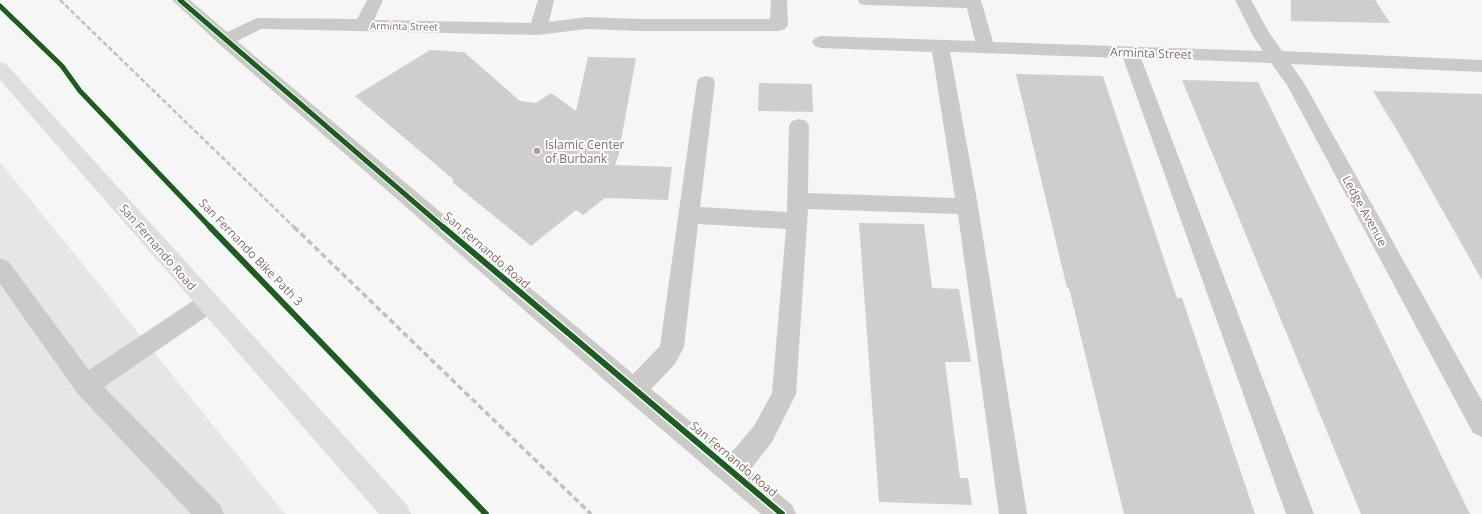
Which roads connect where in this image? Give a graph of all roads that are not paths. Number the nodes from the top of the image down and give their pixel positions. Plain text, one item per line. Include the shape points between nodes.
1 (180, 0) edge
2 (375, 0) edge
3 (546, 0) edge
4 (779, 0) edge
5 (866, 0) edge
6 (1243, 0) edge
7 (974, 1) edge
8 (362, 25) junction
9 (538, 29) junction
10 (225, 40) junction
11 (821, 42) dead end
12 (940, 46) junction
13 (986, 48) junction
14 (1130, 52) junction
15 (1278, 57) junction
16 (1482, 66) edge
17 (0, 68) edge
18 (706, 82) dead end
19 (799, 126) dead end
20 (967, 206) junction
21 (797, 211) junction
22 (688, 215) junction
23 (0, 267) edge
24 (208, 303) junction
25 (86, 385) junction
26 (634, 390) junction
27 (1482, 425) edge
28 (732, 472) junction
29 (210, 514) edge
30 (397, 514) edge
31 (782, 514) edge
32 (1013, 514) edge
33 (1300, 514) edge

1 - 10 street, San Fernando Road
2 - 8 street
3 - 9 street
4 - 9 street, Arminta Street via 779,25 587,23
5 - 7 street
6 - 15 street, Ledge Avenue via 1262,36
7 - 13 street
8 - 9 street, Arminta Street
8 - 10 street, Arminta Street via 257,24
10 - 26 street, San Fernando Road
11 - 12 street, Arminta Street
12 - 13 street, Arminta Street
12 - 20 street
13 - 14 street, Arminta Street
14 - 15 street, Arminta Street
14 - 33 street
15 - 16 street, Arminta Street
15 - 27 street, Ledge Avenue via 1295,83
17 - 24 main road, San Fernando Road
18 - 22 street
19 - 21 street
20 - 21 street
20 - 32 street
21 - 22 street
21 - 28 street via 784,394 763,434
22 - 26 street via 672,347 667,357
23 - 25 street
24 - 25 street
24 - 30 main road, San Fernando Road
25 - 29 street
26 - 28 street, San Fernando Road
28 - 31 street, San Fernando Road

